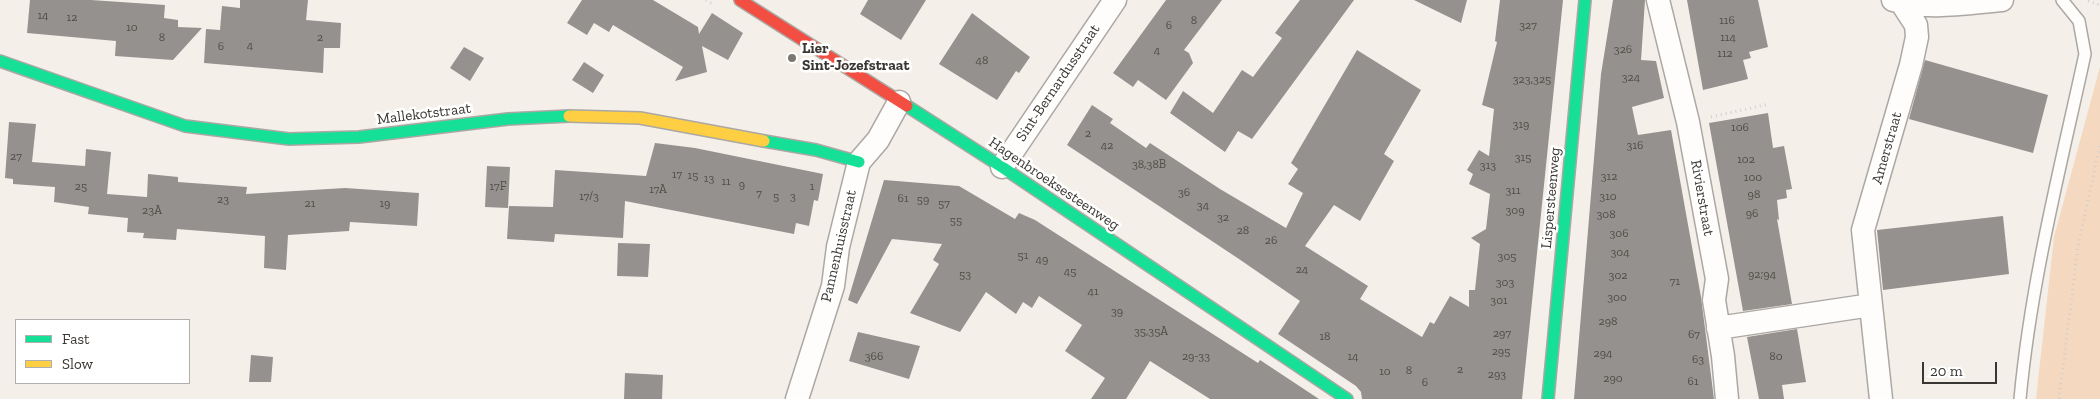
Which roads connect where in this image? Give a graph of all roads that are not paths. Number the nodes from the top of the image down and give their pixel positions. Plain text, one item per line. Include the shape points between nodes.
1 (740, 0) edge
2 (1115, 0) edge
3 (1585, 0) edge
4 (1658, 0) edge
5 (2002, 0) edge
6 (2062, 0) edge
7 (1897, 1) edge
8 (0, 61) edge
9 (900, 102) junction
10 (859, 162) junction
11 (1002, 167) junction
12 (1871, 304) junction
13 (1718, 328) junction
14 (797, 399) edge
15 (1347, 399) edge
16 (1548, 399) edge
17 (1727, 399) edge
18 (1881, 399) edge
19 (2020, 399) edge

1 - 9 street, Hagenbroeksesteenweg
2 - 11 street, Sint-Bernardusstraat
3 - 16 street, Lispersteenweg
4 - 13 street, Rivierstraat via 1688,122 1717,279 1714,300
5 - 7 street, Amerstraat via 1954,5
6 - 19 lane via 2079,21 2085,54 2038,262
7 - 12 street, Amerstraat via 1916,25 1917,37 1863,230
8 - 10 street, Mallekotstraat via 185,126 289,139 359,137 508,118 631,118 816,150
9 - 10 street, Pannenhuisstraat via 878,140
9 - 11 street, Hagenbroeksesteenweg
10 - 14 street, Pannenhuisstraat via 838,247 833,286
11 - 15 street, Hagenbroeksesteenweg
12 - 13 street
12 - 18 street, Amerstraat
13 - 17 street, Rivierstraat

